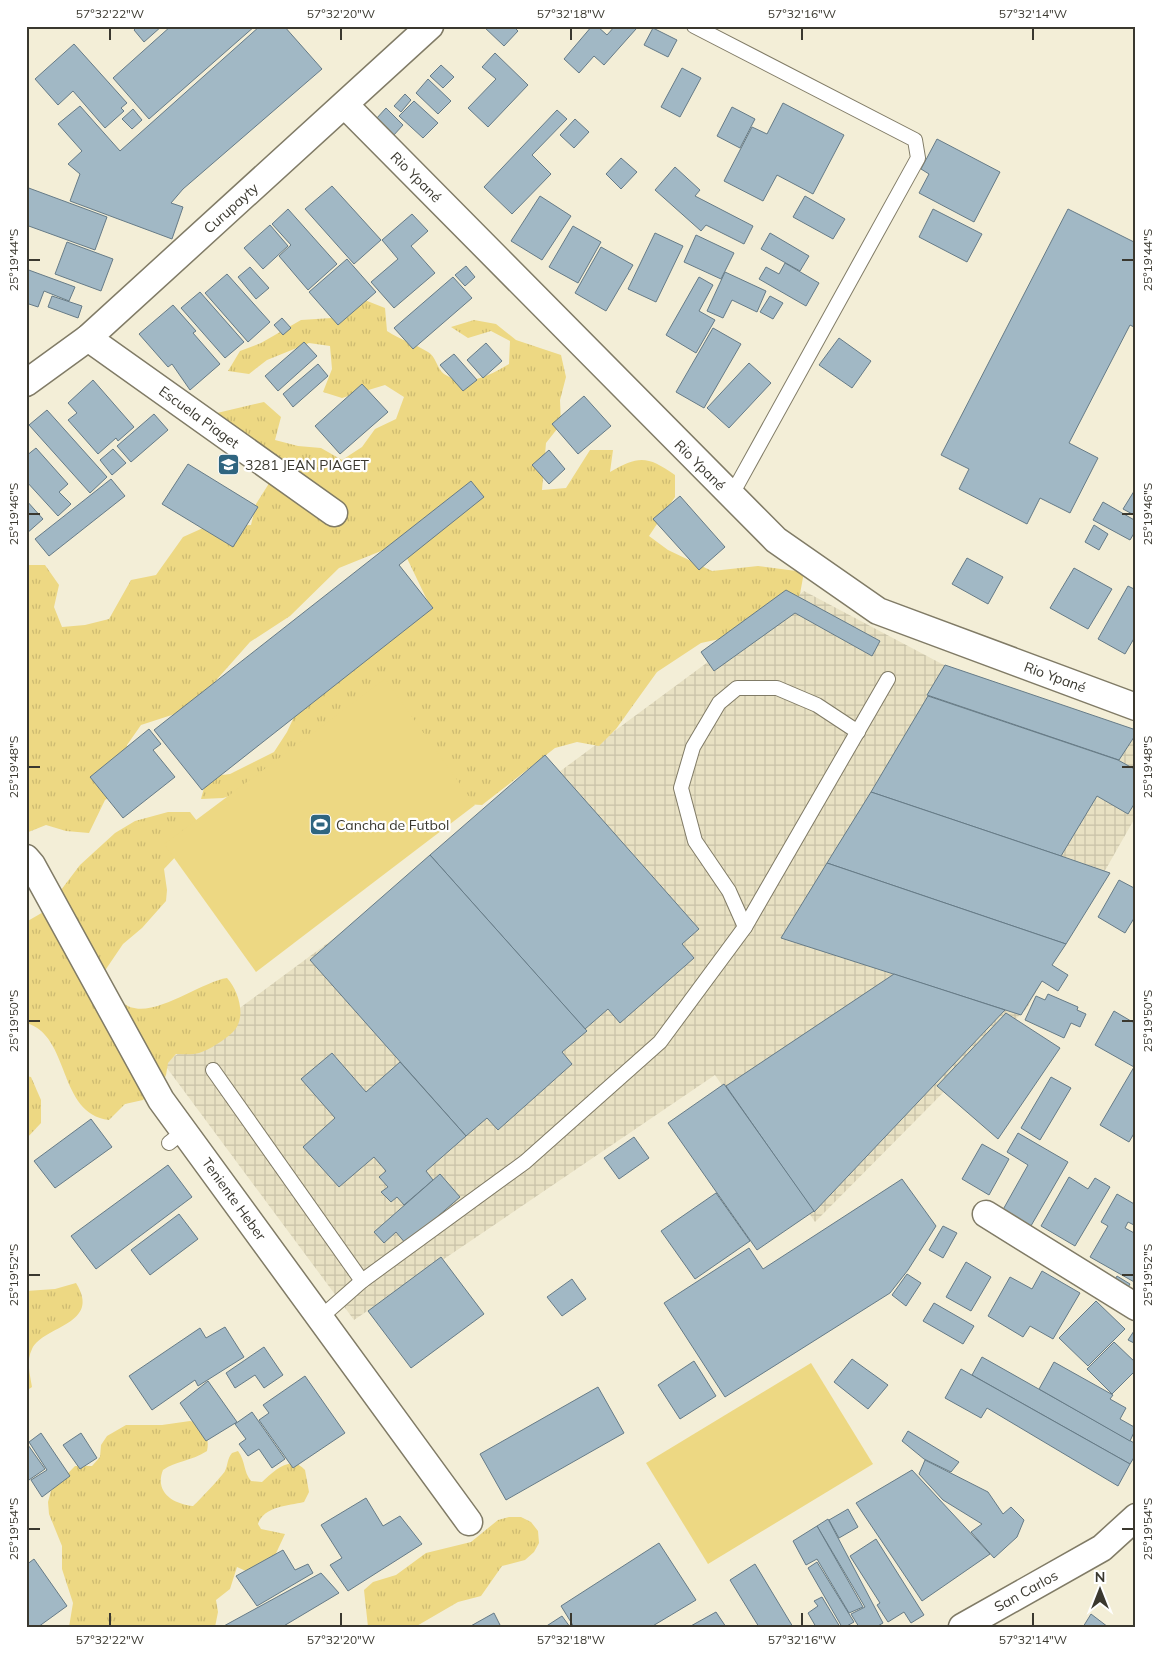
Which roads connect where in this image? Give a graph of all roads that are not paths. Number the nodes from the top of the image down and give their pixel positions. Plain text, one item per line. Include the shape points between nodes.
1 (430, 26) edge
2 (694, 26) edge
3 (345, 105) junction
4 (88, 338) junction
5 (28, 379) edge
6 (731, 496) junction
7 (334, 513) dead end
8 (888, 679) dead end
9 (1136, 707) edge
10 (858, 732) junction
11 (26, 858) edge
12 (745, 927) junction
13 (213, 1070) dead end
14 (986, 1214) dead end
15 (362, 1281) junction
16 (1136, 1307) edge
17 (320, 1318) junction
18 (1136, 1517) edge
19 (469, 1522) dead end
20 (962, 1627) edge

1 - 3 street, Curupayty
2 - 6 lane via 915,140 918,158
3 - 4 street, Curupayty
3 - 6 street, Rio Ypané
4 - 5 street, Curupayty
4 - 7 street, Escuela Piaget
6 - 9 street, Rio Ypané via 776,540 878,611
8 - 10 lane
10 - 12 lane
10 - 12 lane via 817,705 777,688 737,688 719,702 698,740 681,788 695,841 728,891
11 - 17 street, Teniente Heber via 161,1100 177,1137
12 - 15 lane via 660,1042 525,1162
13 - 15 lane
14 - 16 street
15 - 17 lane
17 - 19 street, Teniente Heber
18 - 20 street, San Carlos via 1102,1548

